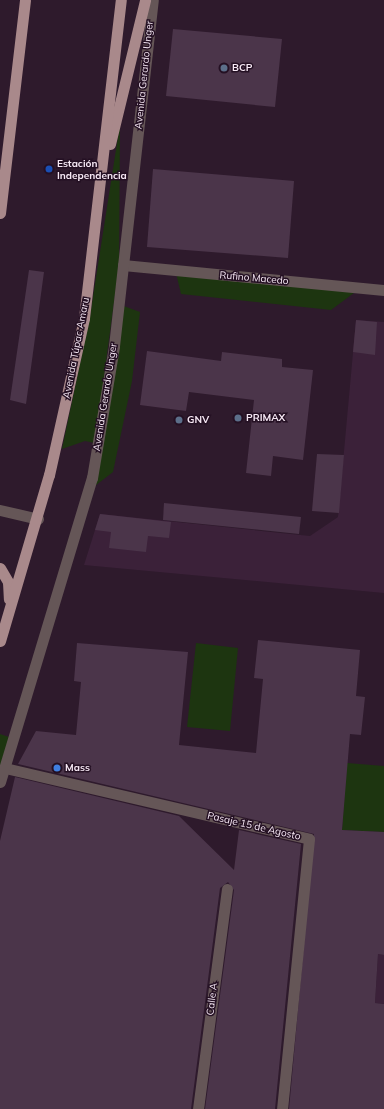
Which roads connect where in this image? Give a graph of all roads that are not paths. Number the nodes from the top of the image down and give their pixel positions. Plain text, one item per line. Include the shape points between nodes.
1 (25, 0) edge
2 (121, 0) edge
3 (144, 0) edge
4 (153, 0) edge
5 (98, 193) junction
6 (0, 213) edge
7 (123, 265) junction
8 (384, 290) edge
9 (0, 510) edge
10 (38, 519) junction
11 (0, 568) edge
12 (5, 624) junction
13 (0, 641) edge
14 (4, 768) junction
15 (0, 782) edge
16 (226, 889) dead end
17 (198, 1109) edge
18 (282, 1109) edge

1 - 6 main road
2 - 5 main road, Avenida Túpac Amaru
3 - 5 main road
4 - 7 street, Avenida Gerardo Unger
5 - 10 main road, Avenida Túpac Amaru via 84,318
7 - 8 street, Rufino Macedo
7 - 14 street, Avenida Gerardo Unger via 92,478
9 - 10 street
10 - 12 main road, Avenida Túpac Amaru
11 - 12 main road via 10,592
12 - 13 main road, Avenida Túpac Amaru
14 - 15 street, Avenida Gerardo Unger
14 - 18 street, Pasaje 15 de Agosto via 309,839
16 - 17 street, Calle A

